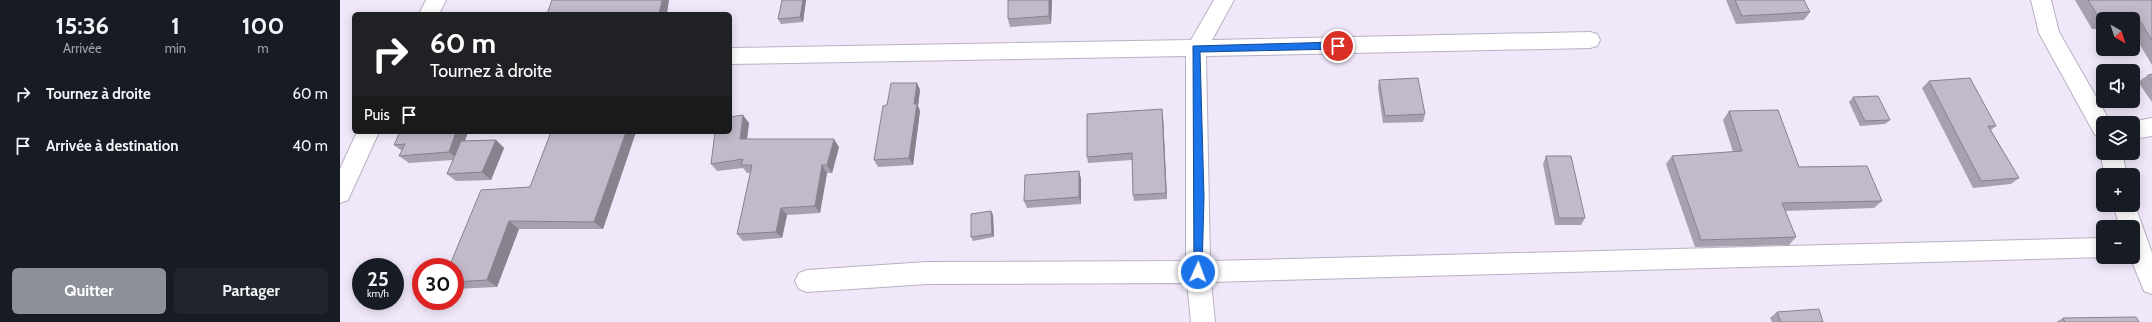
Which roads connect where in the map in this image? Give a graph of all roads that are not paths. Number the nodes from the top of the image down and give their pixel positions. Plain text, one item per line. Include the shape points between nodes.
1 (436, 0) edge
2 (1224, 0) edge
3 (2041, 0) edge
4 (431, 12) edge
5 (1590, 40) dead end
6 (1196, 49) junction
7 (732, 56) edge
8 (2096, 117) edge
9 (2152, 127) edge
10 (2140, 129) edge
11 (367, 134) edge
12 (340, 193) edge
13 (2096, 248) edge
14 (2140, 255) edge
15 (1198, 272) junction
16 (807, 281) dead end
17 (2152, 283) edge
18 (1203, 322) edge

1 - 4 street
2 - 6 street
3 - 8 street via 2049,33
5 - 6 street
6 - 7 street
6 - 15 street
9 - 10 street
11 - 12 street
13 - 15 street
14 - 17 street
15 - 16 street via 927,273
15 - 18 street

